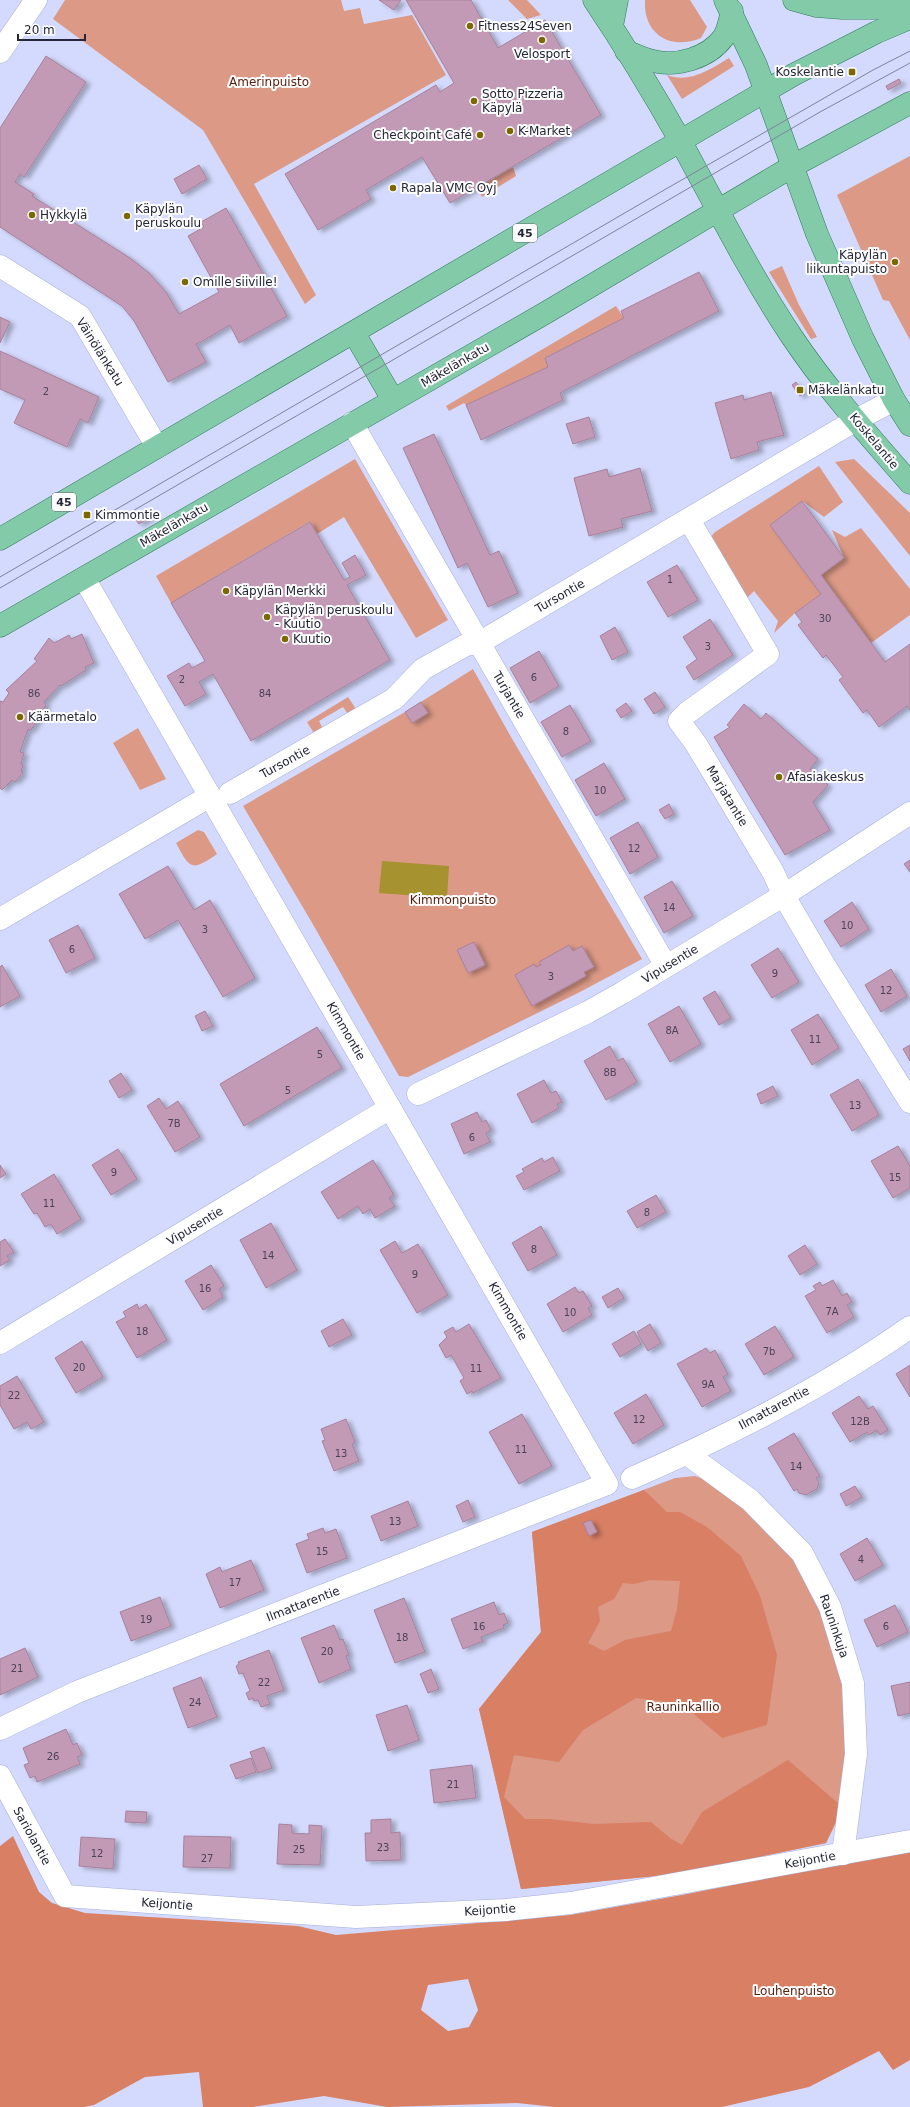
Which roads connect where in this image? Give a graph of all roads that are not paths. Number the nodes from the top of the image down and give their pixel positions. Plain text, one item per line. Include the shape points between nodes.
1 (36, 0) edge
2 (594, 0) edge
3 (617, 0) edge
4 (794, 0) edge
5 (728, 6) edge
6 (910, 8) edge
7 (910, 18) edge
8 (612, 26) junction
9 (626, 51) junction
10 (0, 52) edge
11 (765, 92) junction
12 (910, 102) edge
13 (681, 142) junction
14 (793, 166) junction
15 (717, 211) junction
16 (0, 266) edge
17 (354, 333) junction
18 (393, 400) junction
19 (894, 400) junction
20 (856, 420) junction
21 (352, 423) junction
22 (910, 425) edge
23 (157, 447) junction
24 (910, 483) edge
25 (689, 520) junction
26 (0, 539) edge
27 (84, 578) junction
28 (0, 626) edge
29 (479, 643) junction
30 (220, 795) junction
31 (910, 813) edge
32 (784, 896) junction
33 (0, 919) edge
34 (666, 966) junction
35 (418, 1094) dead end
36 (910, 1102) edge
37 (390, 1108) junction
38 (910, 1327) edge
39 (0, 1343) edge
40 (687, 1454) junction
41 (632, 1478) dead end
42 (607, 1484) joint
43 (0, 1729) edge
44 (0, 1776) edge
45 (910, 1841) edge
46 (843, 1854) junction
47 (65, 1896) joint

1 - 10 street
2 - 8 main road, Koskelantie
3 - 8 main road
4 - 6 main road via 816,6 842,8
5 - 9 main road via 724,37 702,55 683,62 669,63 653,61
5 - 11 main road via 756,65
7 - 11 main road via 817,62
8 - 9 main road, Koskelantie
9 - 13 main road, Koskelantie
11 - 13 main road
11 - 14 main road
12 - 14 main road, Mäkelänkatu
13 - 15 main road, Koskelantie
13 - 17 main road, 45
14 - 15 main road, Mäkelänkatu
14 - 19 main road via 817,234 863,339
15 - 18 main road, Mäkelänkatu
15 - 20 main road, Koskelantie via 792,336
16 - 23 street, Väinölänkatu via 80,316
17 - 18 main road
17 - 23 main road, 45
18 - 21 main road, Mäkelänkatu
19 - 20 street, Tursontie
19 - 22 main road
20 - 24 main road, Koskelantie
20 - 25 street, Tursontie
21 - 27 main road, Mäkelänkatu
21 - 29 street, Turjantie
23 - 26 main road, 45
25 - 29 street, Tursontie
25 - 32 street, Marjatantie via 768,654 679,721 696,744 773,872
27 - 28 main road, Mäkelänkatu
27 - 30 street, Kimmontie
29 - 30 street, Tursontie via 466,645 423,669 394,699
29 - 34 street, Turjantie
30 - 33 street, Tursontie
30 - 37 street, Kimmontie
31 - 32 street, Vipusentie
32 - 34 street, Vipusentie
32 - 36 street, Marjatantie
34 - 35 street, Vipusentie via 588,1012
37 - 39 street, Vipusentie
37 - 42 street, Kimmontie
38 - 40 street, Ilmattarentie via 872,1354 809,1391
40 - 41 street, Ilmattarentie
40 - 46 street, Rauninkuja via 750,1500 802,1552 830,1607 853,1683 856,1754
42 - 43 street, Ilmattarentie via 77,1692
44 - 47 street, Sariolantie
45 - 46 street, Keijontie
46 - 47 street, Keijontie via 571,1903 506,1910 356,1917

